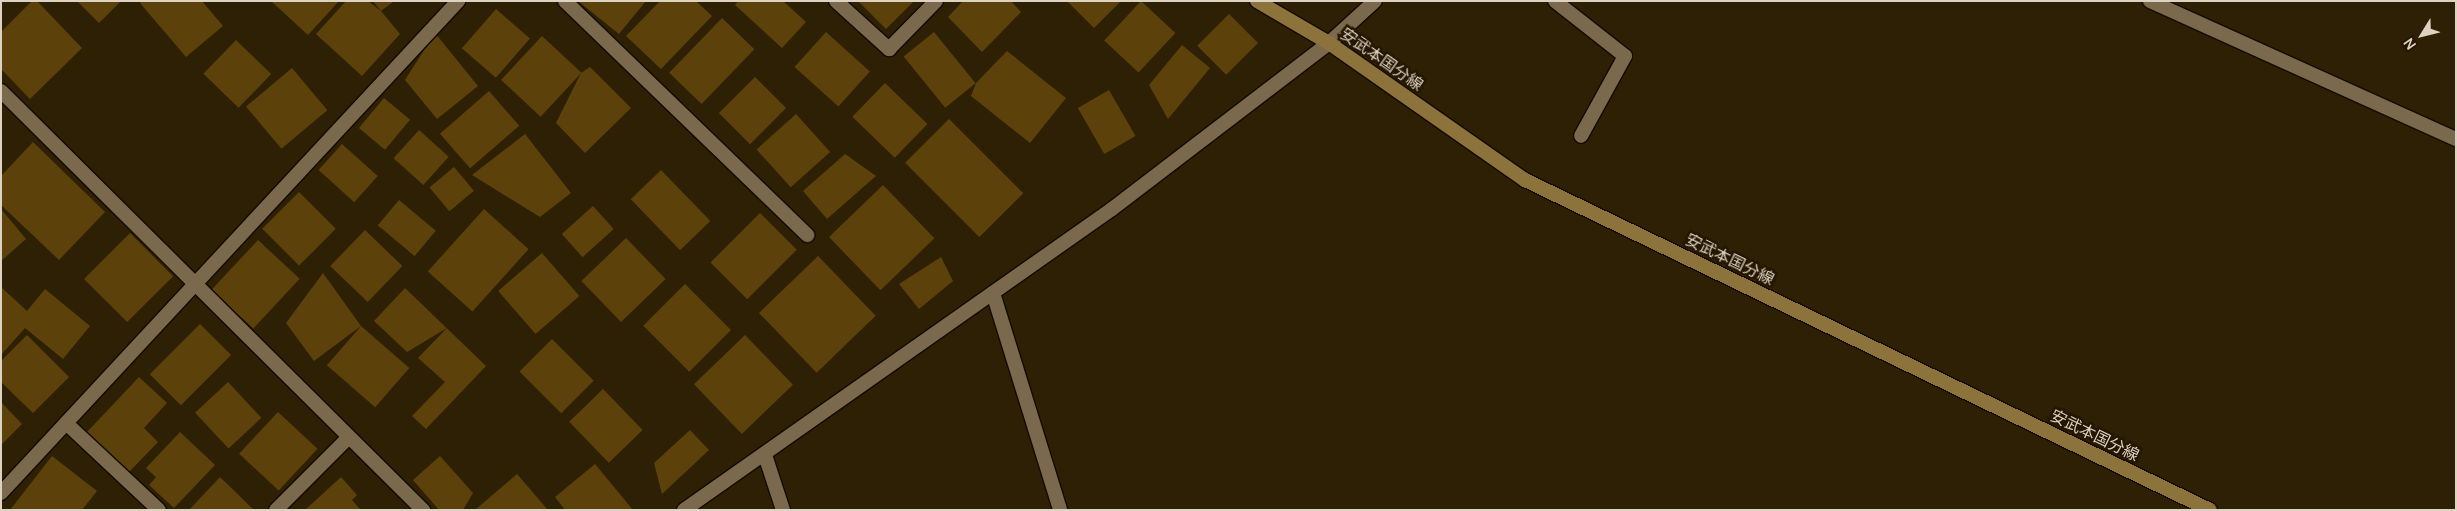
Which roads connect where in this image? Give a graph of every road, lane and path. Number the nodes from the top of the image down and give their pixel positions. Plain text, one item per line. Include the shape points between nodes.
1 (458, 1) edge
2 (565, 1) edge
3 (836, 1) edge
4 (936, 1) edge
5 (1257, 1) edge
6 (1375, 1) edge
7 (1555, 1) edge
8 (2150, 1) edge
9 (1329, 43) junction
10 (1, 91) edge
11 (1582, 136) dead end
12 (2456, 139) edge
13 (807, 235) dead end
14 (194, 284) junction
15 (993, 293) junction
16 (66, 423) junction
17 (349, 437) junction
18 (764, 455) junction
19 (1, 493) edge
20 (159, 510) edge
21 (276, 510) edge
22 (423, 510) edge
23 (684, 510) edge
24 (783, 510) edge
25 (1060, 510) edge
26 (2210, 510) edge

1 - 14 street
2 - 13 street
3 - 4 street via 889,49
5 - 9 main road, 安武本国分線
6 - 9 street
7 - 11 street via 1625,56
8 - 12 street
9 - 15 street via 1112,209
9 - 26 main road, 安武本国分線 via 1525,180
10 - 14 street
14 - 16 street
14 - 17 street
15 - 18 street
15 - 25 street
16 - 19 street
16 - 20 street
17 - 21 street
17 - 22 street
18 - 23 street
18 - 24 street

